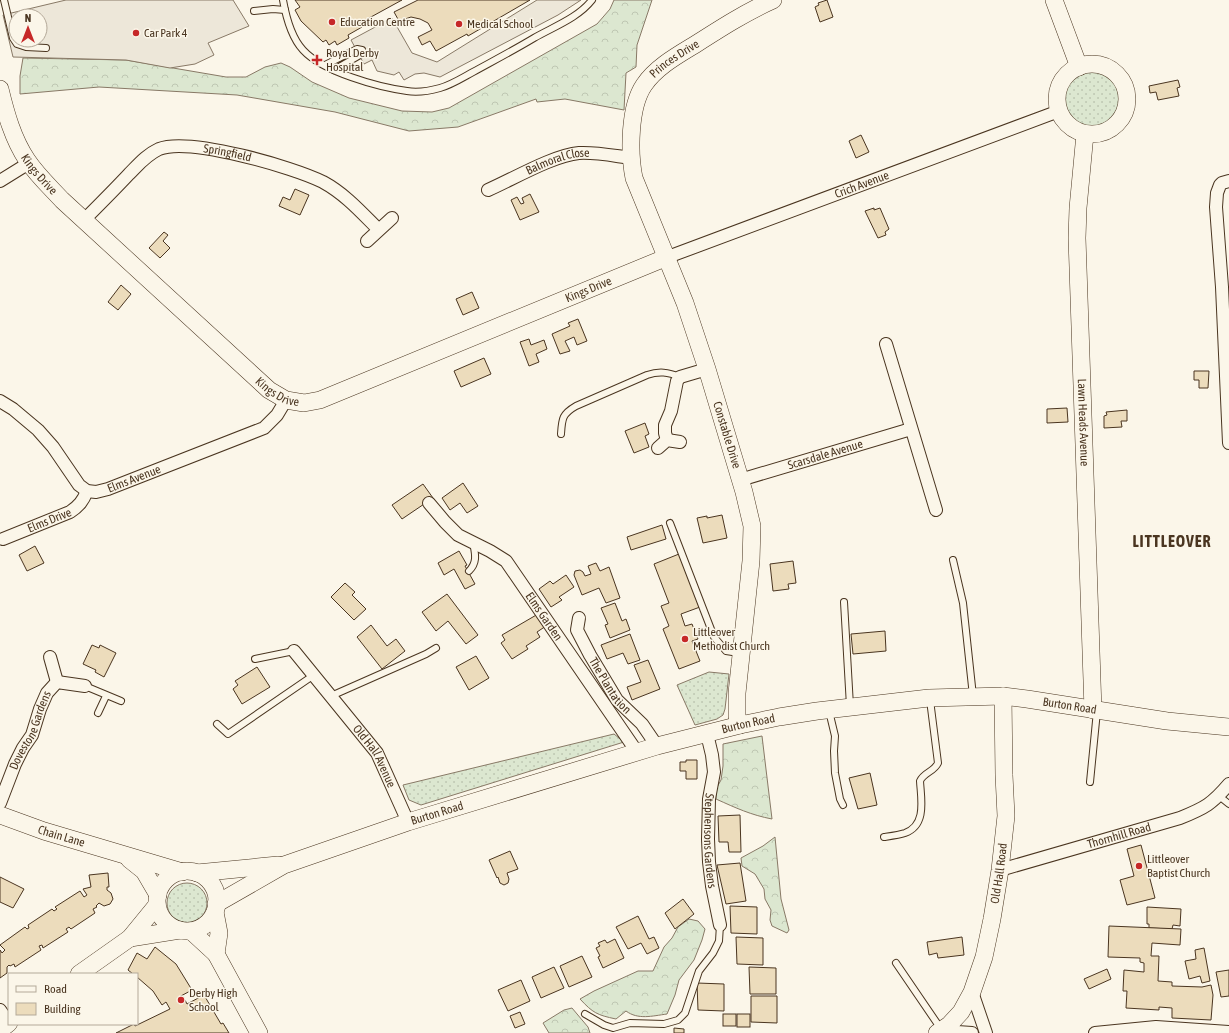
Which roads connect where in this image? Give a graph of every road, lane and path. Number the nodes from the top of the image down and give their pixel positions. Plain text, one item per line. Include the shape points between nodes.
1 (283, 0) edge
2 (592, 0) edge
3 (773, 0) edge
4 (1054, 0) edge
5 (3, 3) edge
6 (285, 10) junction
7 (254, 11) dead end
8 (8, 20) edge
9 (324, 65) junction
10 (1079, 67) junction
11 (334, 70) junction
12 (0, 89) edge
13 (1059, 111) junction
14 (1085, 134) junction
15 (631, 158) junction
16 (29, 163) junction
17 (0, 181) edge
18 (1226, 182) edge
19 (488, 190) dead end
20 (392, 218) dead end
21 (84, 220) junction
22 (378, 229) junction
23 (367, 241) dead end
24 (665, 258) junction
25 (886, 344) dead end
26 (707, 369) junction
27 (1228, 376) edge
28 (680, 377) junction
29 (286, 400) junction
30 (0, 401) edge
31 (911, 429) junction
32 (560, 434) dead end
33 (667, 440) junction
34 (680, 442) dead end
35 (1229, 443) edge
36 (658, 448) dead end
37 (740, 480) junction
38 (87, 491) junction
39 (429, 503) dead end
40 (936, 510) dead end
41 (670, 523) dead end
42 (3, 539) dead end
43 (473, 542) junction
44 (953, 560) dead end
45 (469, 571) dead end
46 (844, 602) dead end
47 (580, 618) dead end
48 (436, 648) dead end
49 (294, 651) joint
50 (742, 654) junction
51 (50, 657) dead end
52 (255, 659) dead end
53 (314, 675) junction
54 (57, 682) junction
55 (85, 686) joint
56 (106, 696) junction
57 (331, 696) junction
58 (972, 696) junction
59 (1003, 696) junction
60 (929, 698) junction
61 (122, 701) dead end
62 (850, 707) junction
63 (829, 709) junction
64 (1095, 710) junction
65 (98, 713) dead end
66 (217, 724) dead end
67 (740, 725) junction
68 (1229, 727) edge
69 (707, 734) junction
70 (657, 746) junction
71 (637, 752) junction
72 (1090, 782) dead end
73 (1229, 784) edge
74 (1219, 796) junction
75 (0, 803) edge
76 (1229, 804) edge
77 (843, 805) dead end
78 (0, 815) edge
79 (408, 822) junction
80 (884, 837) dead end
81 (124, 856) junction
82 (284, 864) junction
83 (1000, 870) junction
84 (190, 873) junction
85 (158, 900) junction
86 (216, 908) junction
87 (720, 925) joint
88 (185, 930) junction
89 (130, 938) junction
90 (216, 954) junction
91 (896, 963) dead end
92 (80, 973) edge
93 (972, 992) junction
94 (0, 1010) edge
95 (585, 1014) dead end
96 (8, 1022) edge
97 (8, 1024) edge
98 (0, 1030) edge
99 (939, 1032) edge
100 (1229, 1032) edge
101 (259, 1033) edge
102 (972, 1033) edge
103 (986, 1033) edge
104 (1095, 1033) edge

1 - 6 lane
2 - 11 lane via 576,15 505,56 442,88 422,92 408,91 359,80
3 - 15 street, Princes Drive via 751,10 686,50 661,67 645,83 636,106
4 - 10 street
5 - 8 lane
6 - 7 lane
6 - 9 lane via 302,50
9 - 11 lane
9 - 11 lane via 358,49 362,50 360,55
10 - 13 street via 1061,82 1057,99
10 - 14 street via 1100,65 1115,71 1124,83 1127,98 1117,124 1104,133
12 - 16 street, Kings Drive via 18,146
13 - 14 street via 1069,126
13 - 24 street, Crich Avenue
14 - 64 street, Lawn Heads Avenue via 1077,238
15 - 19 street, Balmoral Close via 578,153 548,162
15 - 24 street, Constable Drive via 634,178
16 - 17 street
16 - 21 street, Kings Drive
18 - 27 street via 1217,193 1216,207
20 - 22 street
21 - 22 street, Springfield via 146,156 159,149 175,146 209,149 253,158 277,164 323,182 358,208
21 - 29 street, Kings Drive via 269,390
22 - 23 street
24 - 26 street, Constable Drive
24 - 29 street, Kings Drive via 320,400 304,403
25 - 31 street
26 - 28 street
26 - 37 street, Constable Drive
27 - 35 street
28 - 32 lane via 656,372 576,406 564,414
28 - 33 street via 675,386 671,411 665,424
29 - 38 street, Elms Avenue via 277,415 264,428 108,489
30 - 38 street via 38,430 79,485
31 - 37 street, Scarsdale Avenue
31 - 40 street
33 - 34 street
33 - 36 street
37 - 50 street, Constable Drive via 752,526
38 - 42 street, Elms Drive via 78,507 70,512
39 - 43 street, Elms Garden via 451,528
41 - 50 lane via 714,637 726,651
43 - 45 lane via 475,561
43 - 71 street, Elms Garden via 506,561
44 - 58 lane via 963,603
46 - 62 lane
47 - 70 street, The Plantation via 577,630 607,684 617,700 642,724
48 - 57 lane
49 - 52 lane
49 - 53 street, Old Hall Avenue
50 - 67 street, Constable Drive via 737,693 737,716
51 - 54 street, Dovestone Gardens
53 - 57 street, Old Hall Avenue
53 - 66 lane via 228,734
54 - 55 street, Dovestone Gardens
54 - 75 street, Dovestone Gardens via 47,693 32,735 15,764
55 - 56 lane, Dovestone Gardens
56 - 61 lane, Dovestone Gardens
56 - 65 lane
57 - 79 street, Old Hall Avenue via 377,754
58 - 59 street, Burton Road
58 - 60 street, Burton Road
59 - 64 street, Burton Road
59 - 83 street, Old Hall Road via 1006,816
60 - 62 street, Burton Road
60 - 80 lane via 938,763 920,781 920,819 911,830
62 - 63 street, Burton Road
63 - 67 street, Burton Road
63 - 77 lane via 835,736 835,773
64 - 68 street, Burton Road
64 - 72 lane
67 - 69 street, Burton Road
69 - 70 street, Burton Road
69 - 87 street, Stephensons Gardens via 714,772 709,799 708,847
70 - 71 street, Burton Road
71 - 79 street, Burton Road
73 - 74 street, Thornhill Road
74 - 76 lane
74 - 83 street, Thornhill Road via 1200,811 1180,818
78 - 81 street, Chain Lane
79 - 82 street, Burton Road
81 - 84 street, Chain Lane
81 - 85 street, Chain Lane via 144,871
82 - 84 street, Burton Road
82 - 86 street, Burton Road
83 - 93 street, Old Hall Road via 984,957
84 - 85 street via 174,875 166,880 161,887
84 - 86 street via 207,879 214,887
85 - 88 street via 161,916 169,925
85 - 89 street
86 - 88 street via 211,919 202,927
86 - 90 street via 219,933
87 - 95 lane via 719,941 699,971 685,1013 678,1020 664,1024 630,1023 613,1028
88 - 89 street
88 - 90 street
89 - 92 street
90 - 101 street
91 - 99 lane
93 - 99 street, Old Hall Road via 961,1012
93 - 103 street
94 - 96 street
97 - 98 street
99 - 102 street
100 - 104 street via 1156,1027

